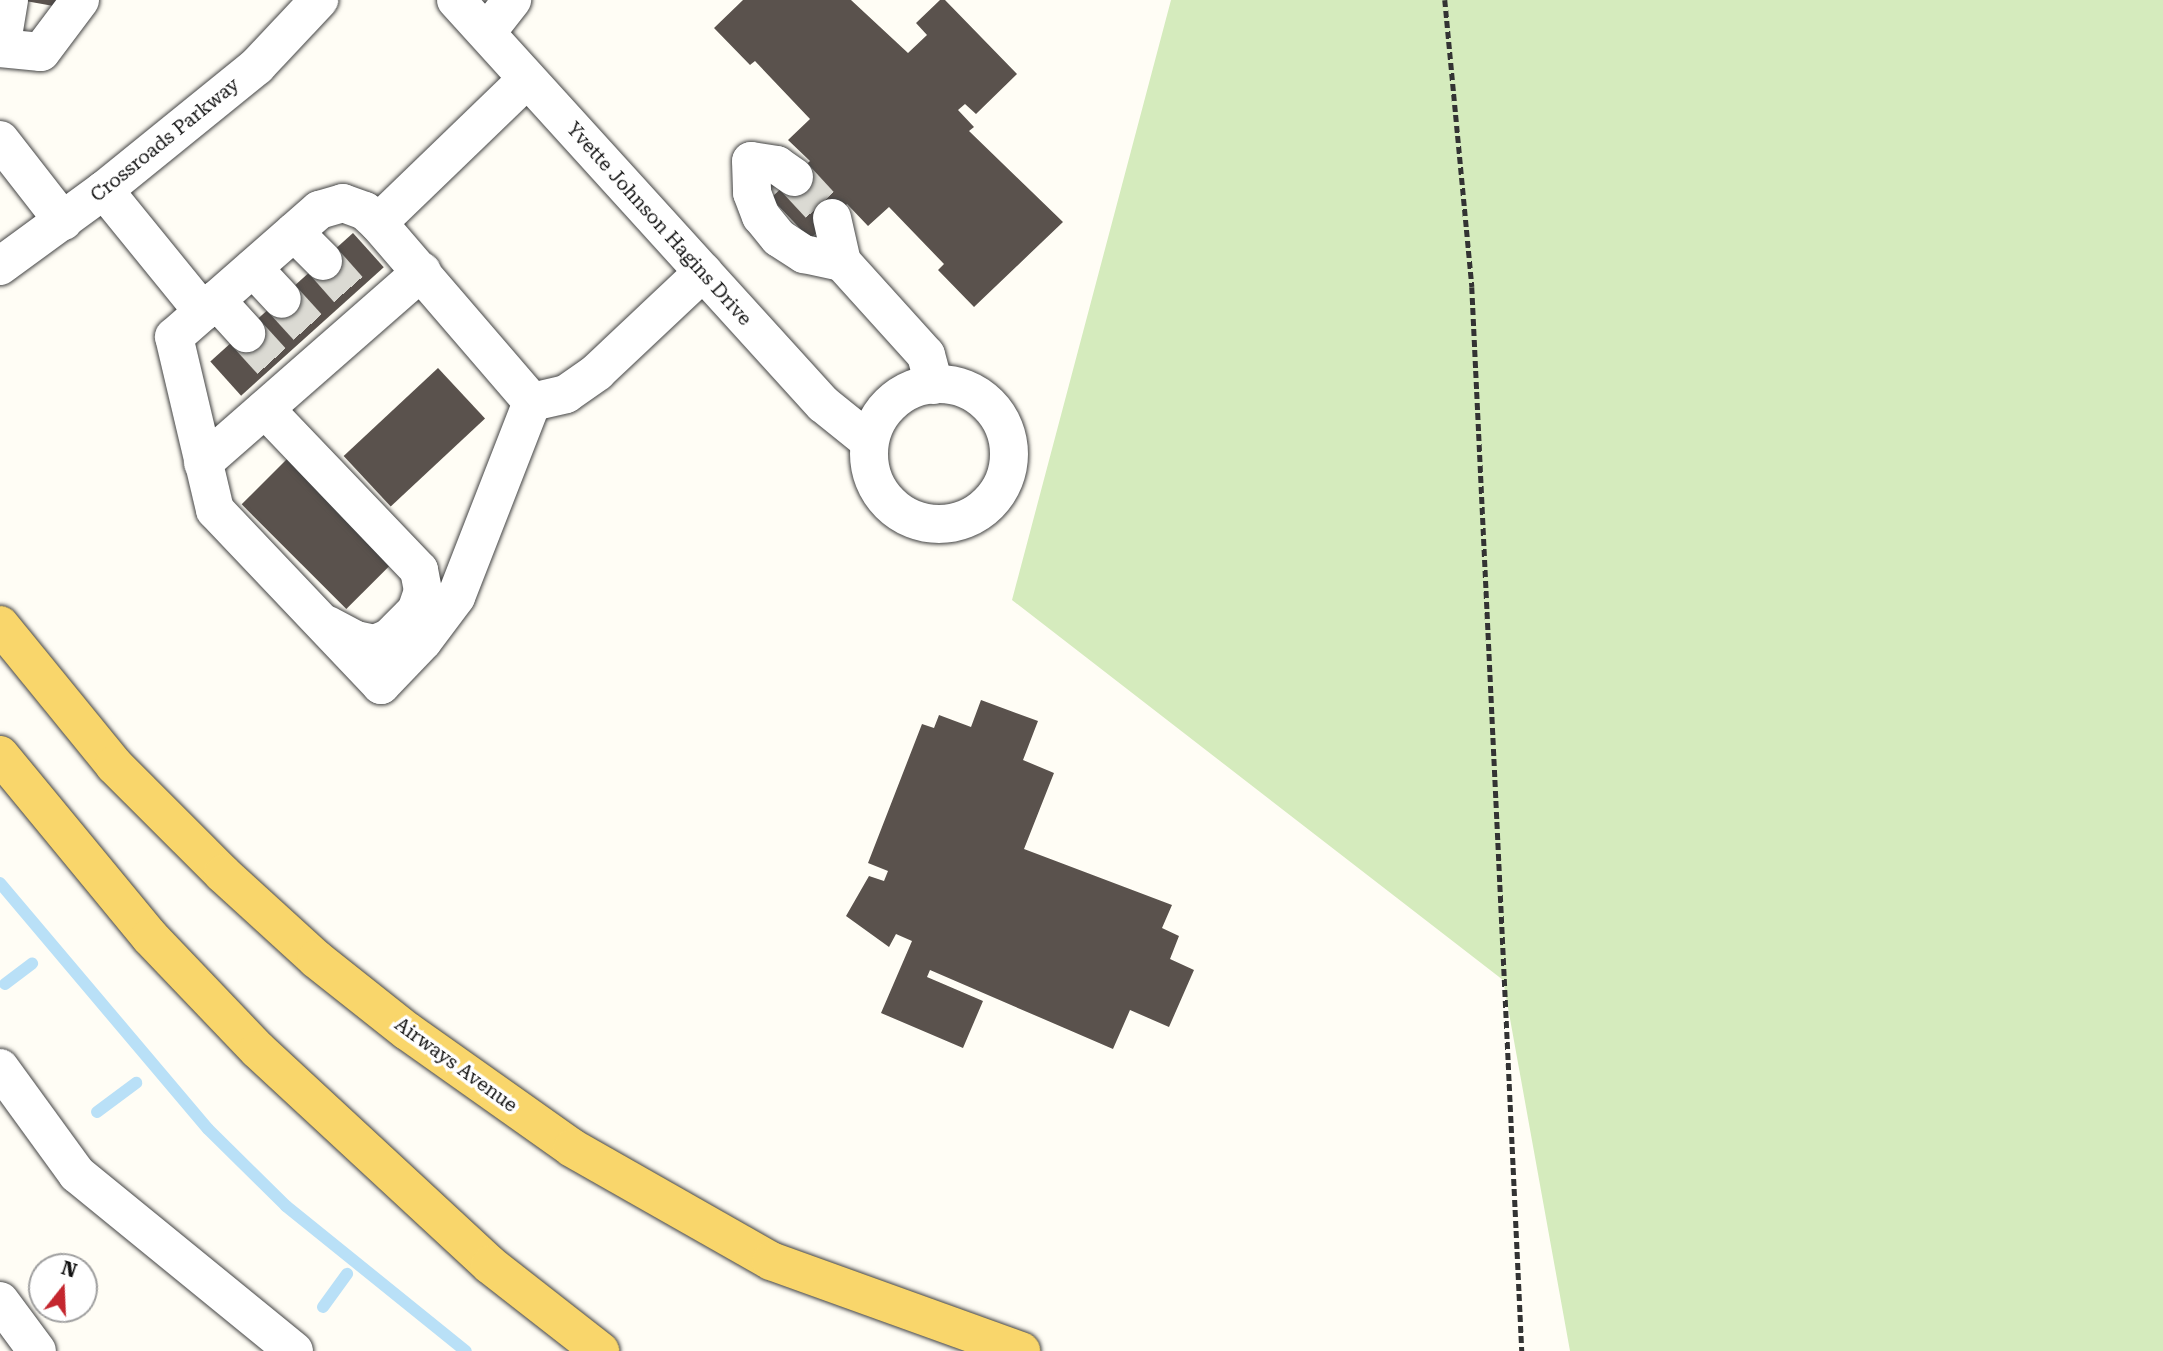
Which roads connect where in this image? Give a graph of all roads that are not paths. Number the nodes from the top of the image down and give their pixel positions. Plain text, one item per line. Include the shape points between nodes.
1 (9, 0) edge
2 (80, 0) edge
3 (319, 0) edge
4 (456, 0) edge
5 (512, 0) edge
6 (487, 32) junction
7 (0, 48) edge
8 (527, 79) junction
9 (0, 139) edge
10 (794, 177) tunnel mouth
11 (104, 190) junction
12 (832, 218) tunnel mouth
13 (63, 221) junction
14 (378, 223) junction
15 (294, 232) junction
16 (323, 261) tunnel mouth
17 (842, 262) junction
18 (0, 266) edge
19 (253, 268) junction
20 (422, 271) junction
21 (703, 272) junction
22 (282, 299) tunnel mouth
23 (210, 306) junction
24 (246, 333) tunnel mouth
25 (934, 385) junction
26 (278, 387) junction
27 (532, 401) junction
28 (870, 441) junction
29 (203, 463) junction
30 (320, 621) junction
31 (0, 625) edge
32 (0, 755) edge
33 (0, 1068) edge
34 (0, 1301) edge
35 (37, 1351) edge
36 (294, 1351) edge
37 (600, 1351) edge
38 (1021, 1351) edge

1 - 7 street
2 - 7 street via 41,52
3 - 11 street, Crossroads Parkway via 257,66
4 - 6 street, Yvette Johnson Hagins Drive
5 - 6 street
6 - 8 street, Yvette Johnson Hagins Drive
8 - 14 street
8 - 21 street, Yvette Johnson Hagins Drive
9 - 13 street
10 - 17 street via 777,165 751,161 752,193 761,216 779,238 804,254
11 - 13 street, Crossroads Parkway
11 - 23 street
12 - 17 street
13 - 18 street, Crossroads Parkway
14 - 15 street via 365,211 343,203 319,210
14 - 20 street
15 - 16 street
15 - 19 street
17 - 25 street via 926,355
19 - 22 street
19 - 23 street
20 - 26 street via 363,305
20 - 27 street
21 - 27 street via 597,372 566,394
21 - 28 street, Yvette Johnson Hagins Drive via 823,404
23 - 24 street
23 - 29 street via 174,337
25 - 28 street via 899,396 882,413
25 - 28 street via 963,388 984,400 1000,419 1008,442 1004,476 996,495 978,512 956,522 932,523 893,508 878,488 870,465
26 - 29 street
26 - 30 street via 419,570 423,591 416,611 389,638 375,644 356,640
27 - 30 street via 456,597 381,685
29 - 30 street via 215,510
31 - 38 main road, Airways Avenue via 114,765 223,874 316,959 572,1148 771,1261
32 - 37 main road via 150,937 258,1051 490,1265
33 - 36 street via 77,1174
34 - 35 street

